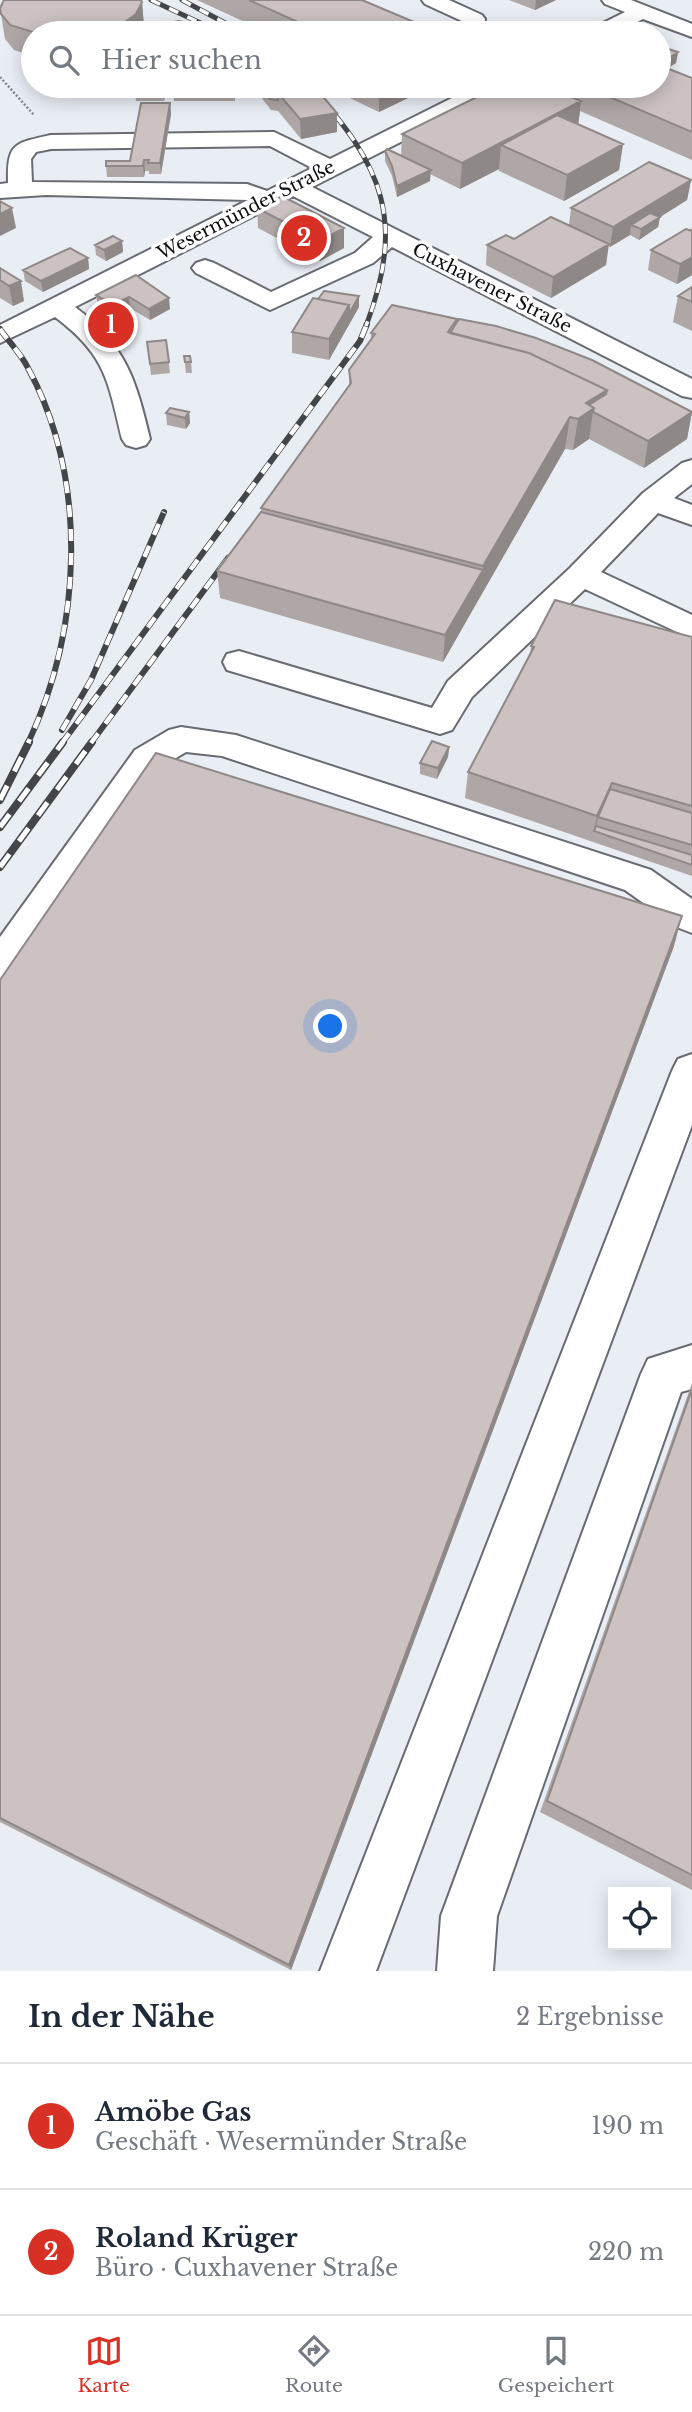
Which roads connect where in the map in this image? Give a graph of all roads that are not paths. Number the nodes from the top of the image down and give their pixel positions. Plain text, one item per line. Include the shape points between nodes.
1 (432, 0) edge
2 (612, 0) edge
3 (642, 12) junction
4 (475, 21) edge
5 (623, 21) edge
6 (664, 21) edge
7 (671, 24) edge
8 (692, 32) edge
9 (468, 98) edge
10 (330, 168) junction
11 (292, 186) junction
12 (10, 190) edge
13 (265, 199) junction
14 (388, 236) junction
15 (205, 268) dead end
16 (57, 306) junction
17 (0, 335) edge
18 (692, 390) edge
19 (136, 439) dead end
20 (692, 469) edge
21 (653, 500) junction
22 (692, 516) edge
23 (580, 575) junction
24 (692, 628) edge
25 (239, 662) dead end
26 (692, 918) edge
27 (0, 967) edge
28 (692, 1071) edge
29 (692, 1367) edge
30 (348, 1971) edge
31 (465, 1971) edge

1 - 4 street
2 - 3 street
3 - 5 street
3 - 6 street
7 - 8 street
9 - 10 street, Wesermünder Straße
10 - 11 street, Wesermünder Straße
10 - 12 street via 274,139 51,142 28,147 19,158
11 - 13 street, Wesermünder Straße
11 - 14 street, Cuxhavener Straße
12 - 13 street via 247,191
13 - 16 street, Wesermünder Straße
14 - 15 street via 364,258 270,302
14 - 18 street, Cuxhavener Straße
16 - 17 street, Wesermünder Straße
16 - 19 street via 102,343 111,357
20 - 21 street
21 - 22 street
21 - 23 street
23 - 24 street
23 - 25 street via 460,689 440,722
26 - 27 street via 638,880 224,744 181,740 147,759
28 - 30 street
29 - 31 street via 664,1374 469,1916

